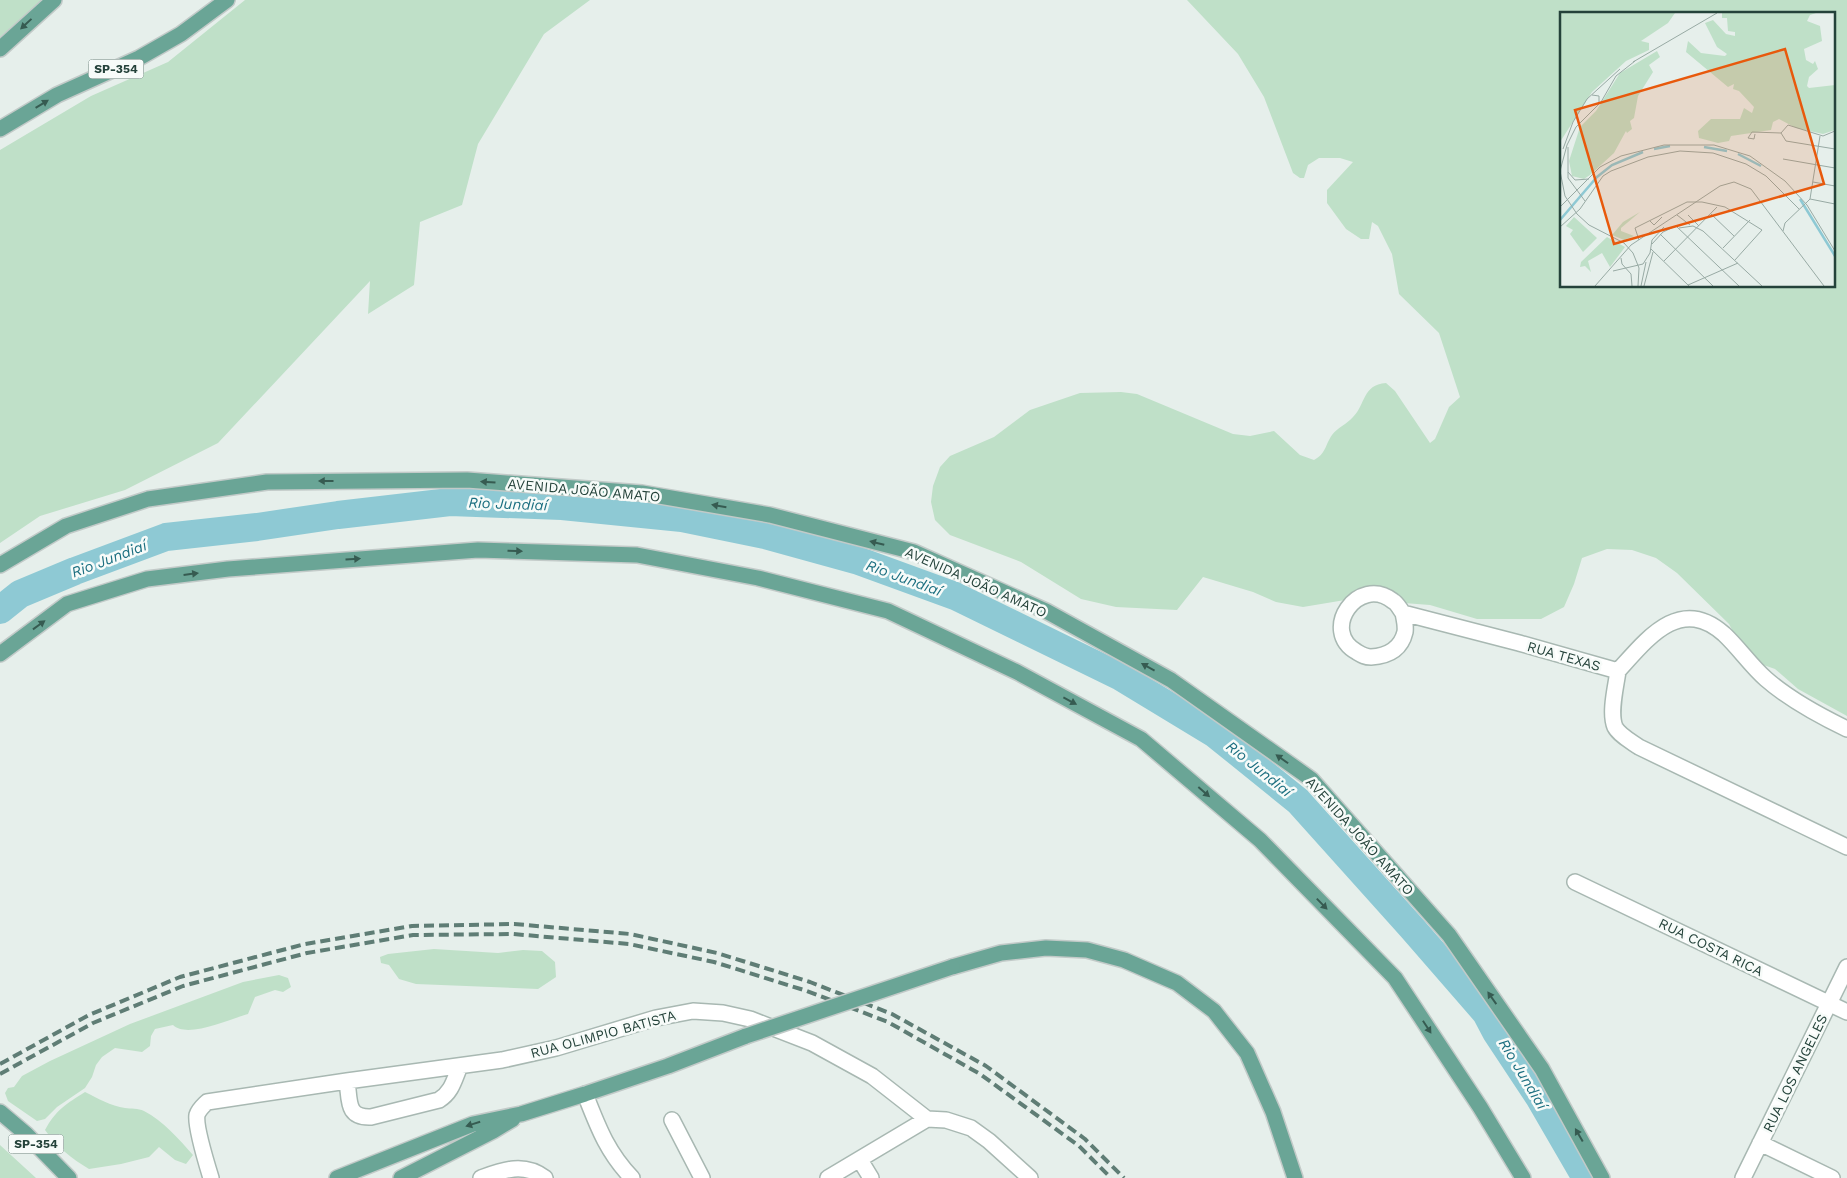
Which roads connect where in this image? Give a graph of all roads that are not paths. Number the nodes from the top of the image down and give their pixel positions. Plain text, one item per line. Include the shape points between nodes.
1 (54, 0) edge
2 (210, 0) edge
3 (227, 0) edge
4 (198, 21) junction
5 (0, 49) edge
6 (4, 128) edge
7 (0, 565) edge
8 (1403, 613) junction
9 (0, 654) edge
10 (1618, 671) junction
11 (1847, 729) edge
12 (1847, 847) edge
13 (1575, 882) dead end
14 (1847, 967) edge
15 (1829, 1003) junction
16 (1847, 1012) edge
17 (460, 1066) junction
18 (347, 1081) junction
19 (586, 1094) junction
20 (0, 1112) edge
21 (521, 1114) junction
22 (927, 1119) junction
23 (672, 1120) dead end
24 (1760, 1143) junction
25 (860, 1160) junction
26 (69, 1178) edge
27 (211, 1178) edge
28 (338, 1178) edge
29 (402, 1178) edge
30 (481, 1178) edge
31 (545, 1178) edge
32 (632, 1178) edge
33 (702, 1178) edge
34 (828, 1178) edge
35 (871, 1178) edge
36 (1030, 1178) edge
37 (1295, 1178) edge
38 (1523, 1178) edge
39 (1602, 1178) edge
40 (1743, 1178) edge
41 (1832, 1178) edge

1 -> 5 main road
2 - 4 main road
3 - 4 main road, SP-354
6 -> 4 main road, SP-354 via 56,95 139,58
39 -> 7 main road, AVENIDA JOÃO AMATO via 1542,1069 1449,935 1311,779 1171,680 1046,611 914,552 770,515 642,493 467,480 267,482 148,500 66,526
8 - 8 street, RUA TEXAS via 1394,601 1381,594 1366,594 1353,601 1343,615 1342,633 1350,648 1366,657 1384,657 1398,647 1406,630
8 - 10 street, RUA TEXAS
9 -> 38 main road via 68,604 147,579 228,569 478,550 637,555 758,578 888,611 1017,672 1141,739 1260,840 1395,978
10 - 11 street via 1649,636 1672,622 1696,618 1712,624 1726,635 1765,678 1802,706
10 - 12 street, RUA TEXAS via 1613,711 1615,727 1626,738
13 - 15 street, RUA COSTA RICA
14 - 15 street, RUA LOS ANGELES
15 - 16 street, RUA COSTA RICA
15 - 24 street, RUA LOS ANGELES
17 - 18 street, RUA OLIMPIO BATISTA
17 - 18 street via 452,1088 439,1100 371,1117 355,1116
17 - 22 street, RUA OLIMPIO BATISTA via 556,1048 656,1018 693,1011 723,1013 750,1019 812,1043 872,1076
18 - 27 street, RUA OLIMPIO BATISTA via 207,1102 197,1114 197,1124
19 - 21 main road
19 - 32 street via 600,1131 617,1162
19 - 37 main road, bridge via 952,967 1001,953 1046,948 1087,950 1124,960 1178,983 1214,1011 1247,1053 1273,1112
20 - 26 main road, SP-354
21 -> 28 main road via 473,1124
21 - 29 main road
22 - 25 street
22 - 36 street via 946,1120 971,1128
23 - 33 street
24 - 40 street, RUA LOS ANGELES
24 - 41 street
25 - 34 street
25 - 35 street
30 - 31 street via 522,1168

